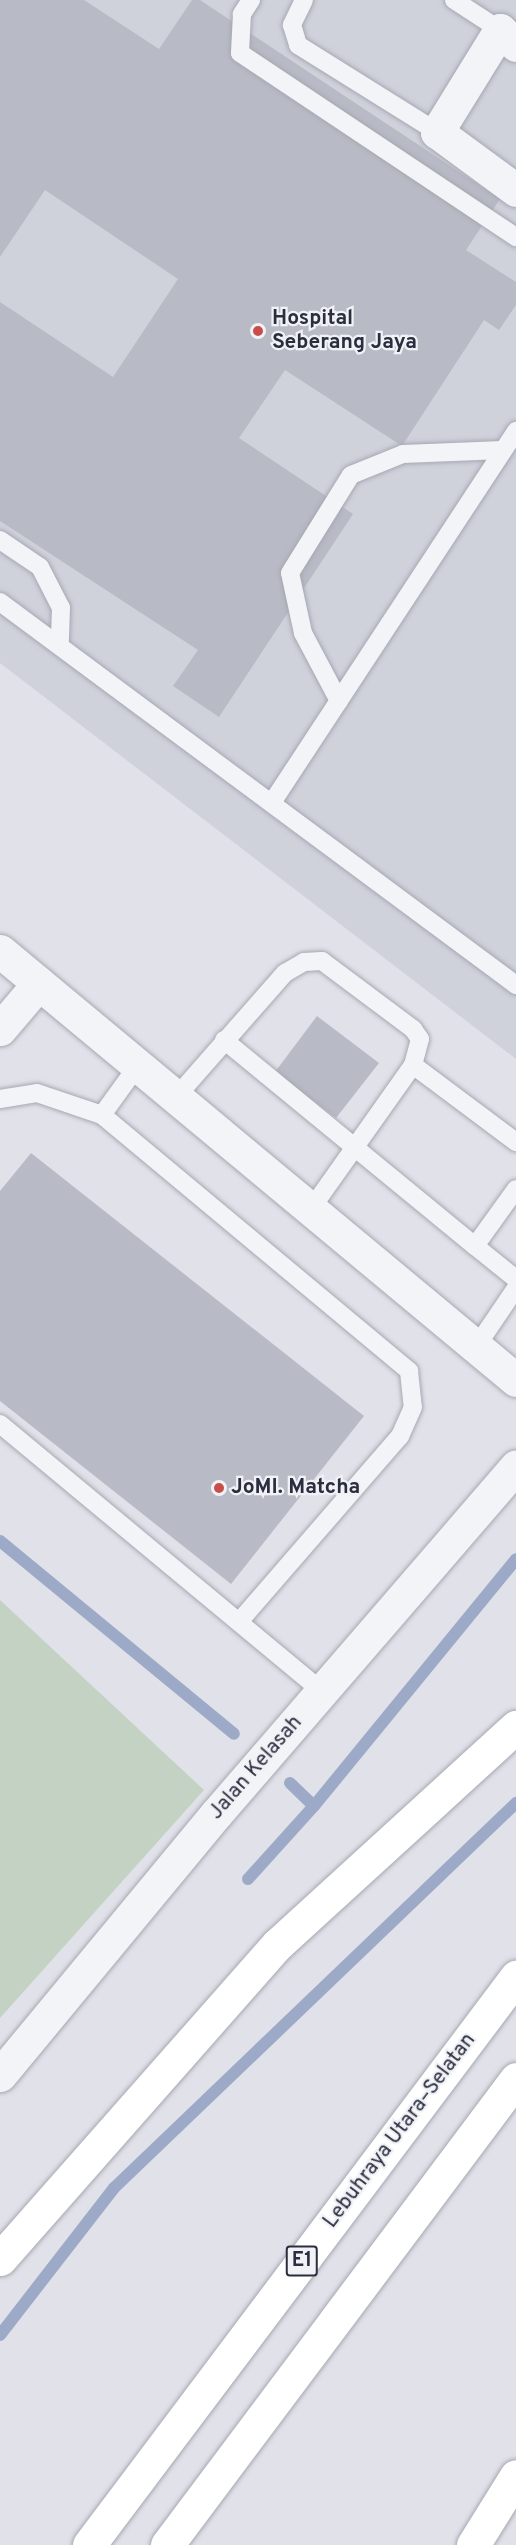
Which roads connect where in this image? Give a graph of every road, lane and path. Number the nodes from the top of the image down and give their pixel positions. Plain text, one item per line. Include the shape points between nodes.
1 (251, 0) edge
2 (454, 0) edge
3 (298, 2) edge
4 (508, 38) edge
5 (437, 132) junction
6 (516, 190) edge
7 (516, 237) edge
8 (516, 431) edge
9 (503, 450) junction
10 (0, 540) edge
11 (0, 602) edge
12 (60, 646) junction
13 (339, 701) junction
14 (273, 801) junction
15 (0, 951) edge
16 (39, 983) junction
17 (516, 985) edge
18 (0, 1029) edge
19 (224, 1040) junction
20 (138, 1065) junction
21 (413, 1065) junction
22 (176, 1097) junction
23 (0, 1099) edge
24 (102, 1115) junction
25 (516, 1142) edge
26 (355, 1146) junction
27 (516, 1189) edge
28 (310, 1209) junction
29 (475, 1246) junction
30 (516, 1279) edge
31 (516, 1288) edge
32 (476, 1347) junction
33 (516, 1380) edge
34 (0, 1424) edge
35 (516, 1466) edge
36 (240, 1621) junction
37 (322, 1691) junction
38 (516, 1727) edge
39 (516, 1977) edge
40 (0, 2075) edge
41 (516, 2079) edge
42 (0, 2259) edge
43 (516, 2476) edge
44 (89, 2545) edge
45 (167, 2545) edge
46 (473, 2545) edge

1 - 7 lane via 242,14 240,54
2 - 4 lane
3 - 5 lane via 292,26 298,45
4 - 5 street
5 - 6 street
8 - 9 lane
9 - 13 lane
9 - 13 lane via 403,454 351,475 290,573 303,633
10 - 12 lane via 40,567 61,608
11 - 12 lane
12 - 14 lane
13 - 14 lane
14 - 17 lane
15 - 16 street
16 - 18 street
16 - 20 street
19 - 21 lane via 285,973 304,962 322,961 413,1029 420,1039
19 - 22 lane
19 - 26 lane
20 - 22 street
20 - 24 lane
21 - 25 lane
21 - 26 lane
22 - 28 street
23 - 24 lane via 37,1093
24 - 36 lane via 409,1371 413,1407 400,1436
26 - 28 lane
26 - 29 lane
27 - 29 lane
28 - 32 street
29 - 30 lane
31 - 32 lane
32 - 33 street
34 - 36 lane
35 - 37 street, Jalan Kelasah
36 - 37 lane
37 - 40 street, Jalan Kelasah
38 - 42 highway via 278,1944
39 - 44 highway, Lebuhraya Utara–Selatan / E1
41 - 45 highway
43 - 46 highway

